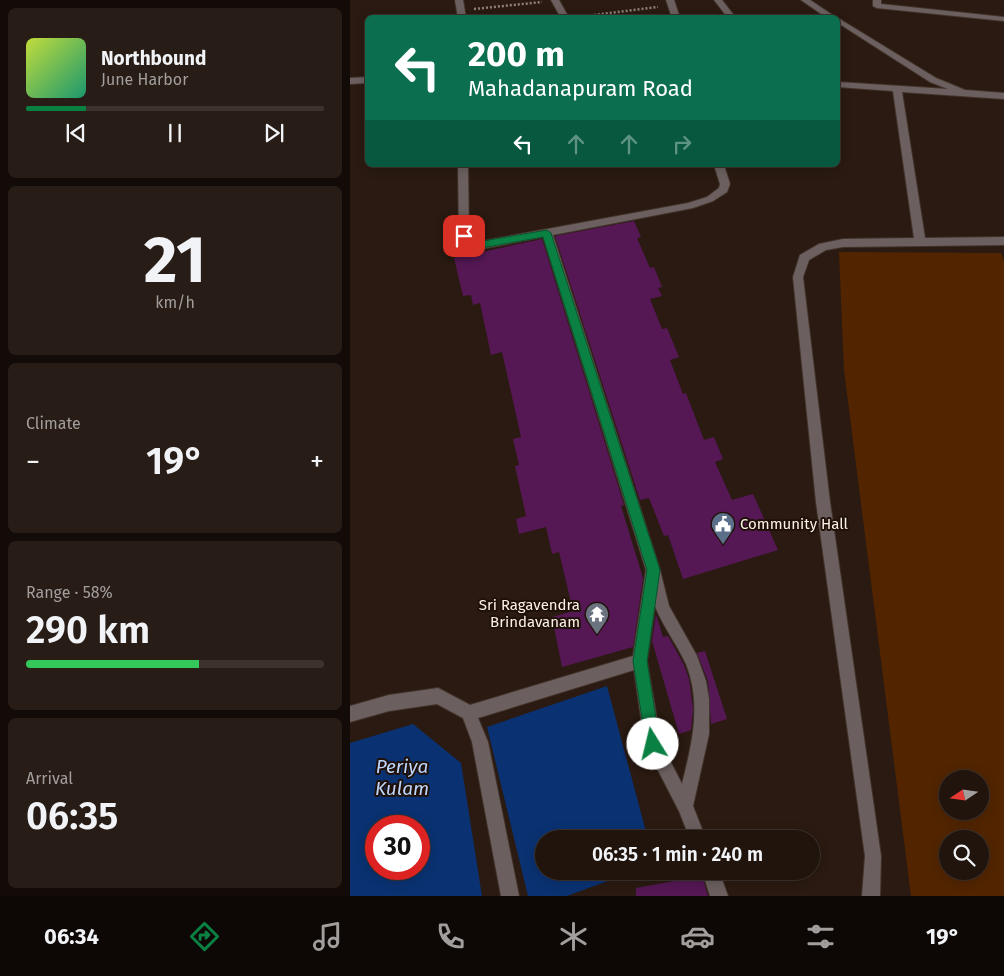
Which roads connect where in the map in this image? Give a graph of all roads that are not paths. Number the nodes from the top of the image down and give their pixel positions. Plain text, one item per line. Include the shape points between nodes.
1 (459, 0) edge
2 (555, 0) edge
3 (718, 0) edge
4 (877, 0) edge
5 (808, 1) edge
6 (671, 3) edge
7 (461, 14) edge
8 (563, 15) edge
9 (675, 15) edge
10 (730, 15) edge
11 (811, 15) edge
12 (829, 15) edge
13 (1004, 19) edge
14 (840, 21) edge
15 (365, 80) edge
16 (350, 81) edge
17 (840, 84) edge
18 (897, 89) junction
19 (964, 92) junction
20 (1004, 96) edge
21 (463, 167) edge
22 (720, 167) edge
23 (547, 233) junction
24 (1004, 241) edge
25 (920, 242) junction
26 (653, 570) junction
27 (640, 661) junction
28 (469, 713) junction
29 (350, 714) edge
30 (686, 806) junction
31 (695, 830) edge
32 (713, 880) edge
33 (510, 896) edge
34 (718, 896) edge
35 (871, 896) edge

1 - 7 street
2 - 8 street
3 - 10 street
4 - 13 street via 877,6
5 - 11 street
5 - 12 street
6 - 9 street
14 - 19 street via 933,80
15 - 16 street
17 - 18 street
18 - 19 street
18 - 25 street
19 - 20 street
21 - 23 street via 464,236 468,243 487,245
22 - 23 street via 724,190 710,200
23 - 26 street
24 - 25 street
25 - 35 street via 843,243 823,247 804,258 798,277 823,502 872,856
26 - 27 street
26 - 30 street via 663,610 691,659 704,706 704,732
27 - 28 street
27 - 30 street via 653,744
28 - 29 street via 438,696 389,703
28 - 33 street via 480,742
30 - 31 street
32 - 34 street

